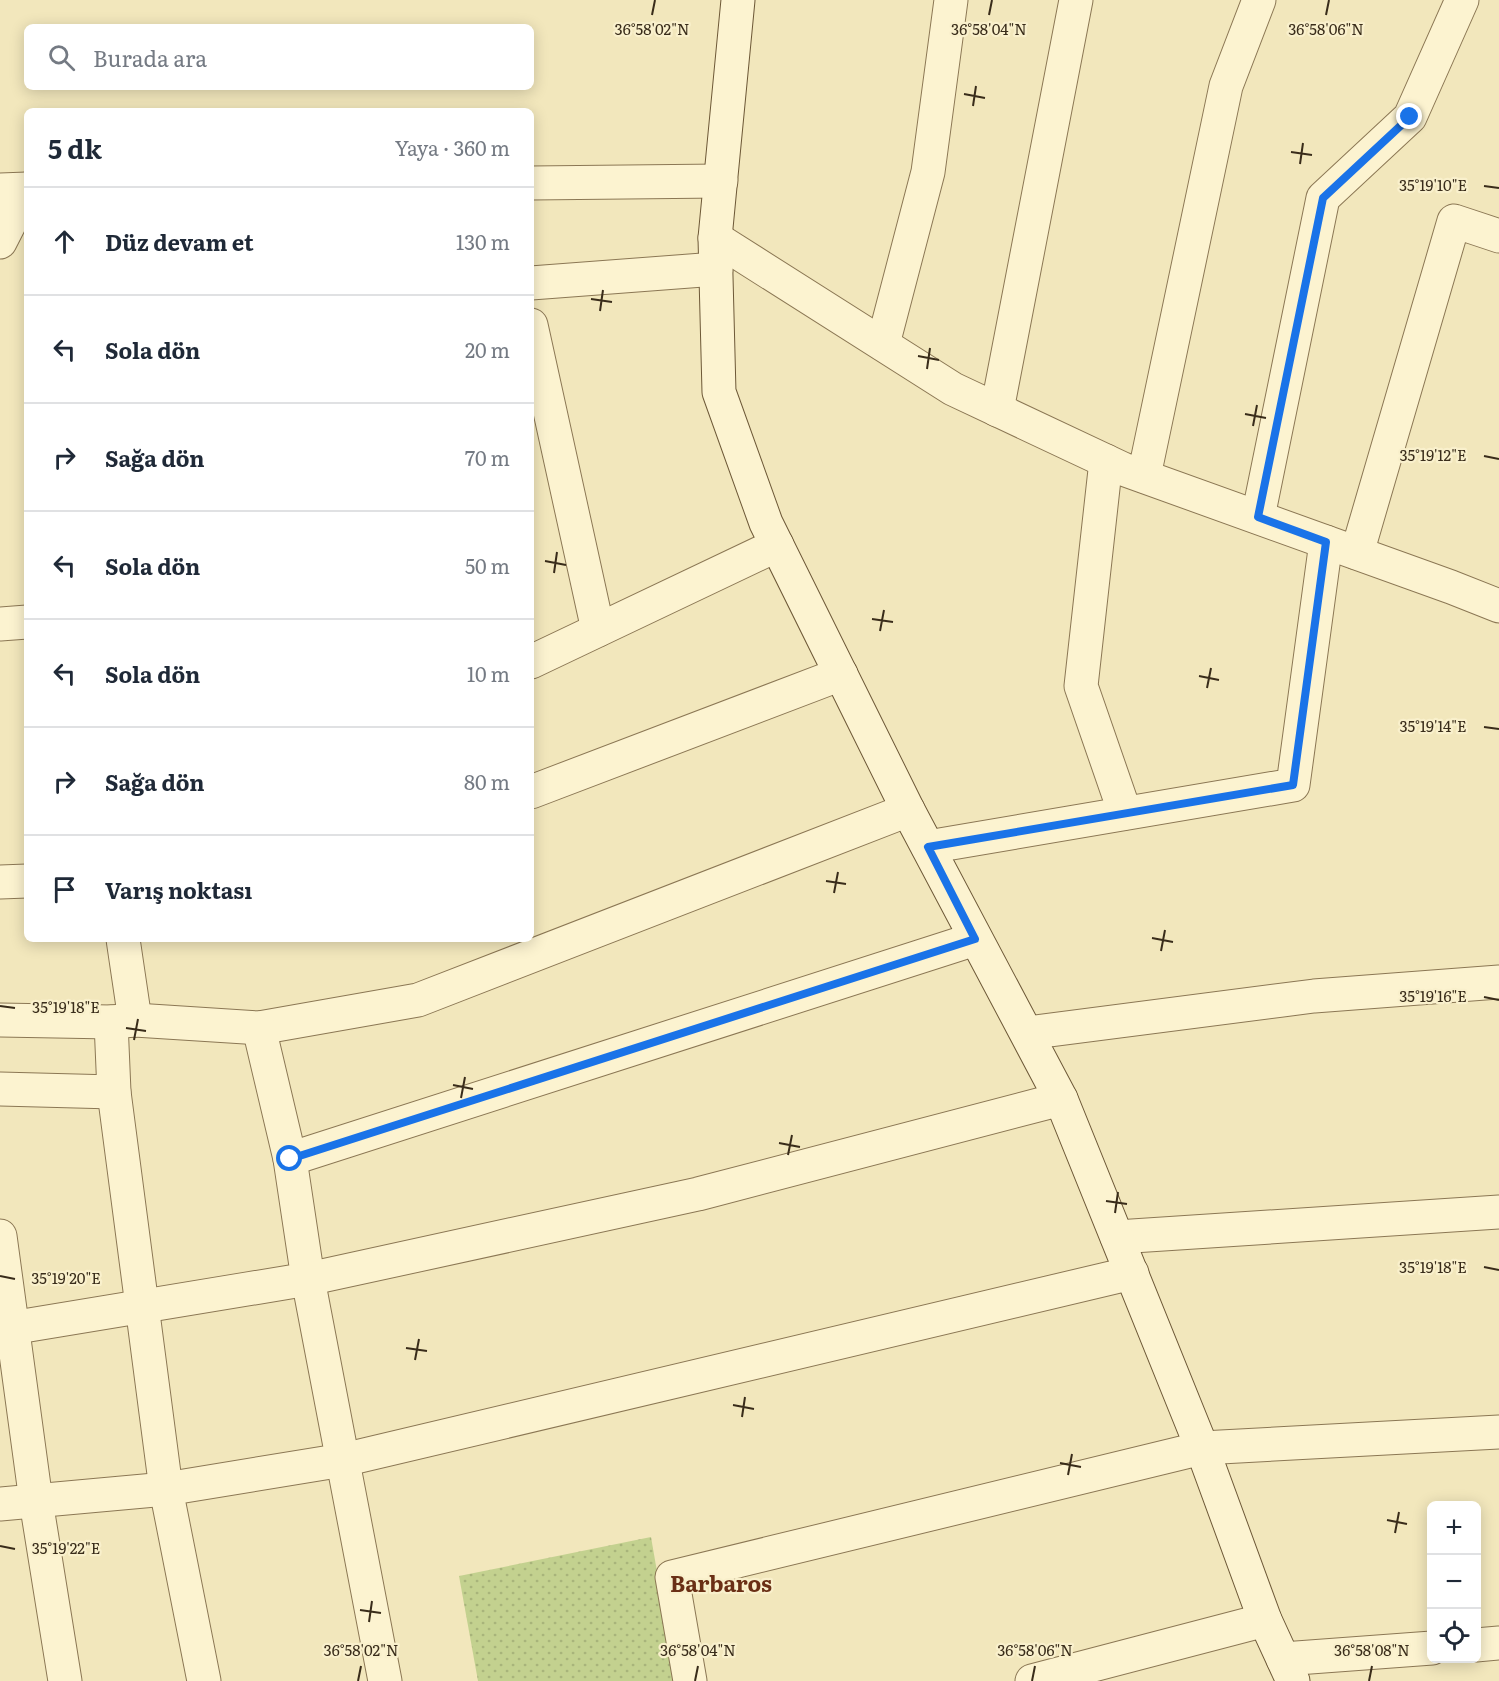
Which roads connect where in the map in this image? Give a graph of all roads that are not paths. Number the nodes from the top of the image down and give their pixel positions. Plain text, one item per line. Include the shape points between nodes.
1 (738, 0) edge
2 (951, 0) edge
3 (1076, 0) edge
4 (1259, 0) edge
5 (1462, 0) edge
6 (721, 182) junction
7 (534, 183) edge
8 (24, 189) edge
9 (0, 190) edge
10 (24, 195) edge
11 (1499, 236) edge
12 (0, 242) edge
13 (715, 253) junction
14 (534, 283) edge
15 (534, 339) edge
16 (882, 344) junction
17 (997, 410) junction
18 (1106, 460) junction
19 (1144, 476) junction
20 (1258, 517) junction
21 (1326, 542) junction
22 (777, 545) junction
23 (1357, 553) junction
24 (1497, 600) edge
25 (24, 622) edge
26 (0, 624) edge
27 (598, 630) junction
28 (534, 661) edge
29 (841, 674) junction
30 (534, 791) edge
31 (908, 810) junction
32 (1125, 813) junction
33 (928, 847) junction
34 (24, 881) edge
35 (0, 882) edge
36 (975, 939) junction
37 (123, 942) edge
38 (1499, 982) edge
39 (0, 1020) edge
40 (123, 1021) junction
41 (259, 1028) junction
42 (1027, 1034) junction
43 (0, 1089) edge
44 (114, 1092) junction
45 (1061, 1100) junction
46 (290, 1159) junction
47 (1499, 1212) edge
48 (0, 1237) edge
49 (1117, 1237) junction
50 (1132, 1273) junction
51 (308, 1279) junction
52 (143, 1307) junction
53 (11, 1328) junction
54 (1499, 1432) edge
55 (1202, 1448) junction
56 (343, 1460) junction
57 (166, 1489) junction
58 (36, 1501) junction
59 (0, 1504) edge
60 (1265, 1620) junction
61 (1499, 1643) edge
62 (1481, 1644) edge
63 (1427, 1649) edge
64 (1288, 1670) edge
65 (65, 1681) edge
66 (204, 1681) edge
67 (385, 1681) edge
68 (690, 1681) edge
69 (1032, 1681) edge

1 - 6 street
2 - 16 street via 927,172
3 - 17 street
4 - 19 street via 1226,86
5 - 20 street via 1410,117 1323,198
6 - 7 street
6 - 13 street
8 - 9 street
10 - 12 street
11 - 23 street via 1454,221
13 - 14 street
13 - 16 street
13 - 22 street via 719,392
15 - 27 street
16 - 17 street via 953,389
17 - 18 street
18 - 19 street
18 - 32 street via 1081,686
19 - 20 street
20 - 21 street
21 - 23 street
21 - 32 street via 1293,785
22 - 27 street
22 - 29 street
23 - 24 street
25 - 26 street
27 - 28 street
29 - 30 street
29 - 31 street
31 - 33 street
31 - 41 street via 418,1000
32 - 33 street
33 - 36 street
34 - 35 street
36 - 42 street
36 - 46 street
37 - 40 street
38 - 42 street via 1314,996
39 - 40 street
40 - 41 street
40 - 44 street
41 - 46 street
42 - 45 street
43 - 44 street
44 - 52 street
45 - 49 street
45 - 51 street via 698,1194
46 - 51 street
47 - 49 street
48 - 53 street
49 - 50 street
50 - 55 street
50 - 56 street
51 - 52 street
51 - 56 street
52 - 53 street
52 - 57 street
53 - 58 street
54 - 55 street
55 - 60 street
55 - 68 street via 672,1577
56 - 57 street
56 - 67 street
57 - 58 street
57 - 66 street
58 - 59 street
58 - 65 street
60 - 64 street
60 - 69 street
61 - 62 street
63 - 64 street

